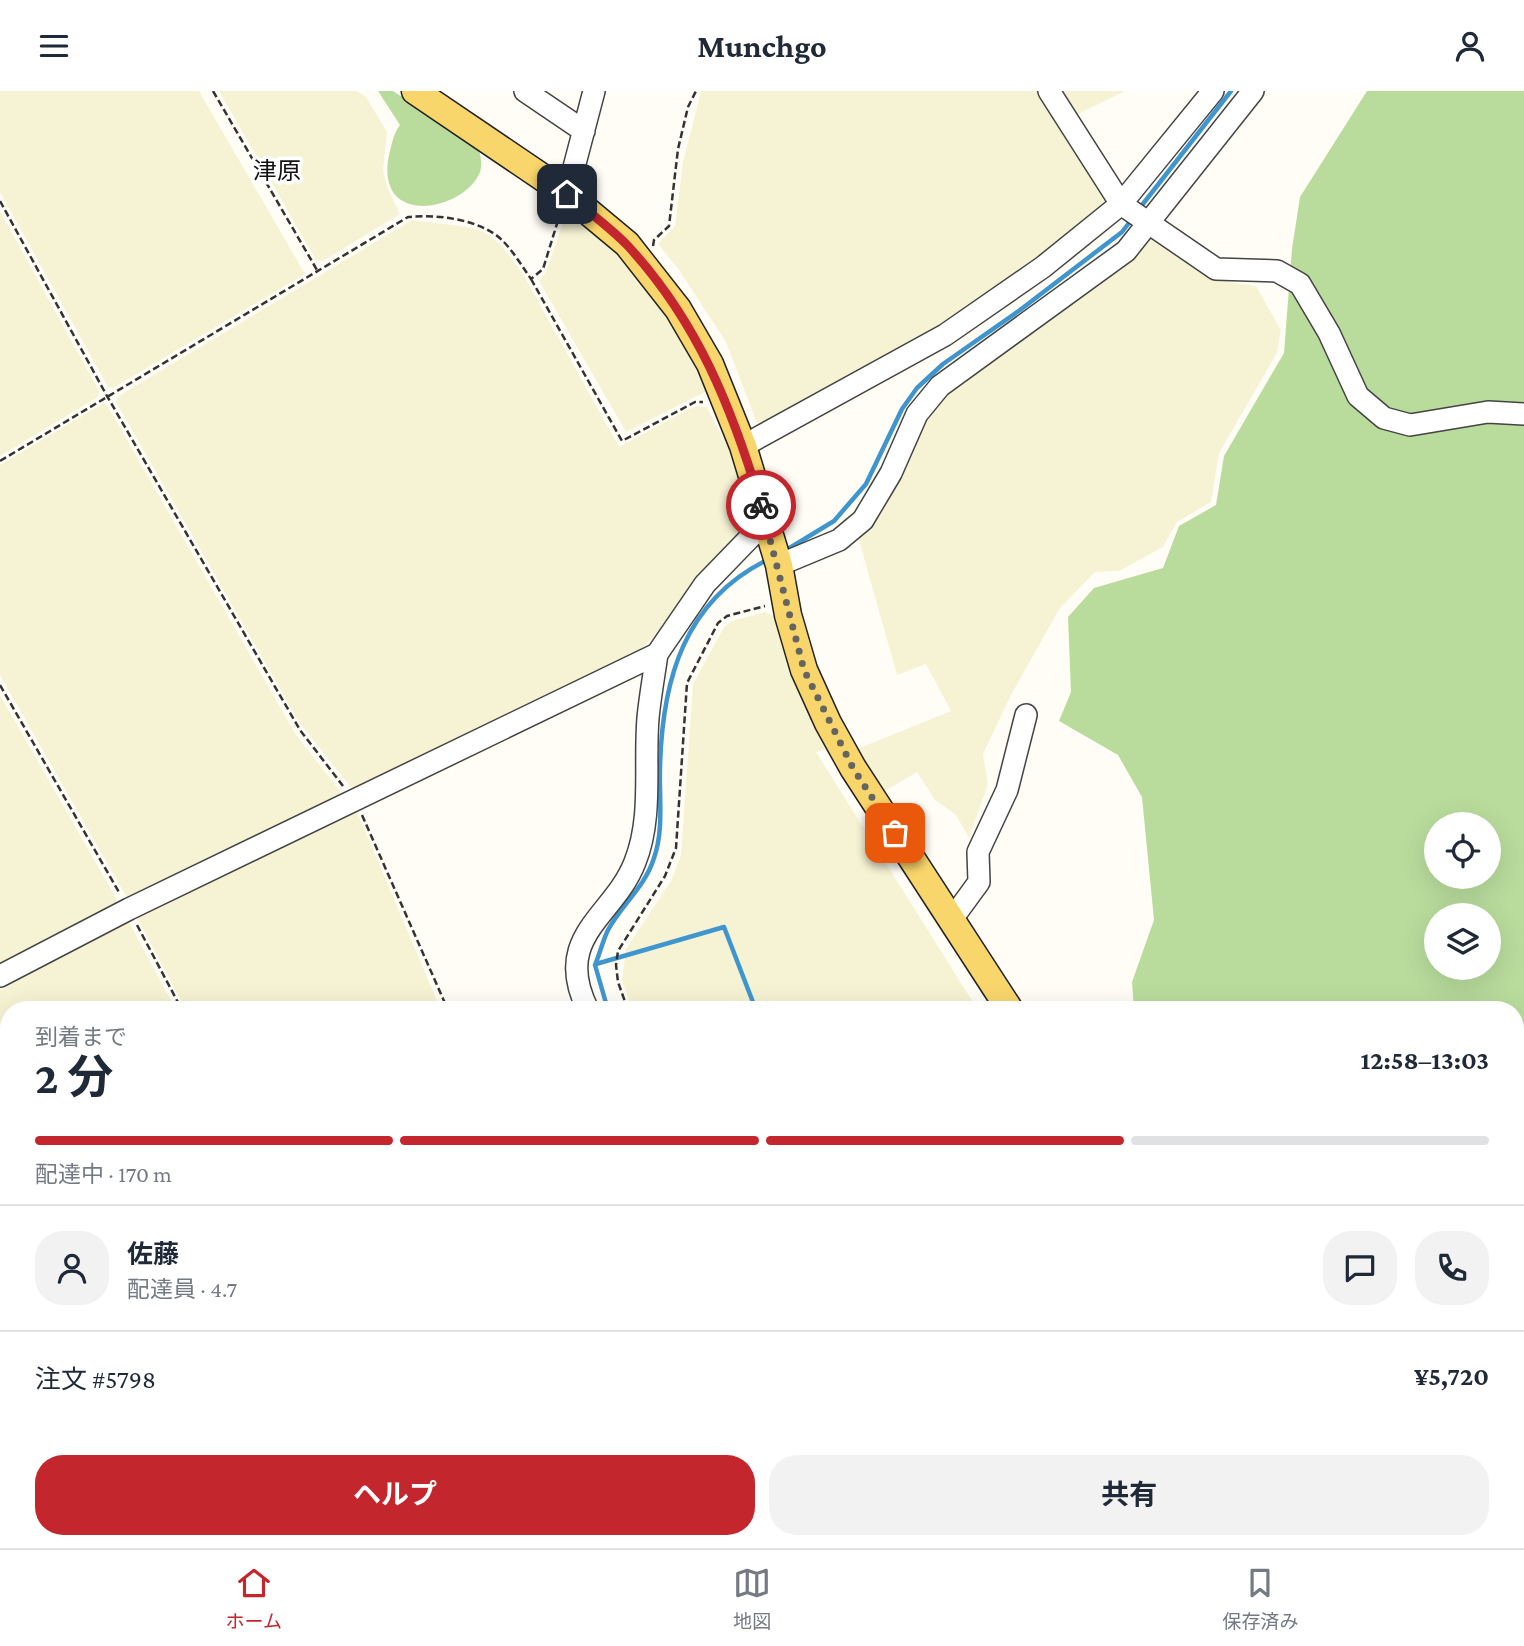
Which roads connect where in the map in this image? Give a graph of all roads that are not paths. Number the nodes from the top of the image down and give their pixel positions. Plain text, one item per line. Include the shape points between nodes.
1 (415, 91) edge
2 (524, 91) edge
3 (594, 91) edge
4 (1049, 91) edge
5 (1213, 91) edge
6 (1253, 91) edge
7 (442, 99) edge
8 (584, 131) junction
9 (567, 194) junction
10 (1121, 204) junction
11 (1148, 224) junction
12 (1524, 414) edge
13 (743, 446) junction
14 (768, 530) junction
15 (779, 565) junction
16 (656, 654) junction
17 (1026, 715) dead end
18 (952, 919) junction
19 (0, 976) edge
20 (584, 1001) edge
21 (1004, 1001) edge

1 - 7 main road
2 - 8 street
3 - 8 street
4 - 10 street
5 - 10 street
6 - 11 street
7 - 9 main road
8 - 9 street
9 - 13 main road via 627,244 678,309 710,364
10 - 11 street
10 - 13 street via 1043,267 945,335
11 - 12 street via 1216,269 1277,271 1300,284 1359,396 1384,418 1410,425 1488,412
11 - 15 street via 1126,251 940,386 917,414 891,473 863,520 839,540
13 - 14 main road
14 - 15 main road
14 - 16 street via 705,585
15 - 18 main road via 804,670 828,723
16 - 19 street
16 - 20 street via 648,718 645,834 634,865 584,936 576,966
17 - 18 street via 1007,790 978,852 979,881
18 - 21 main road

